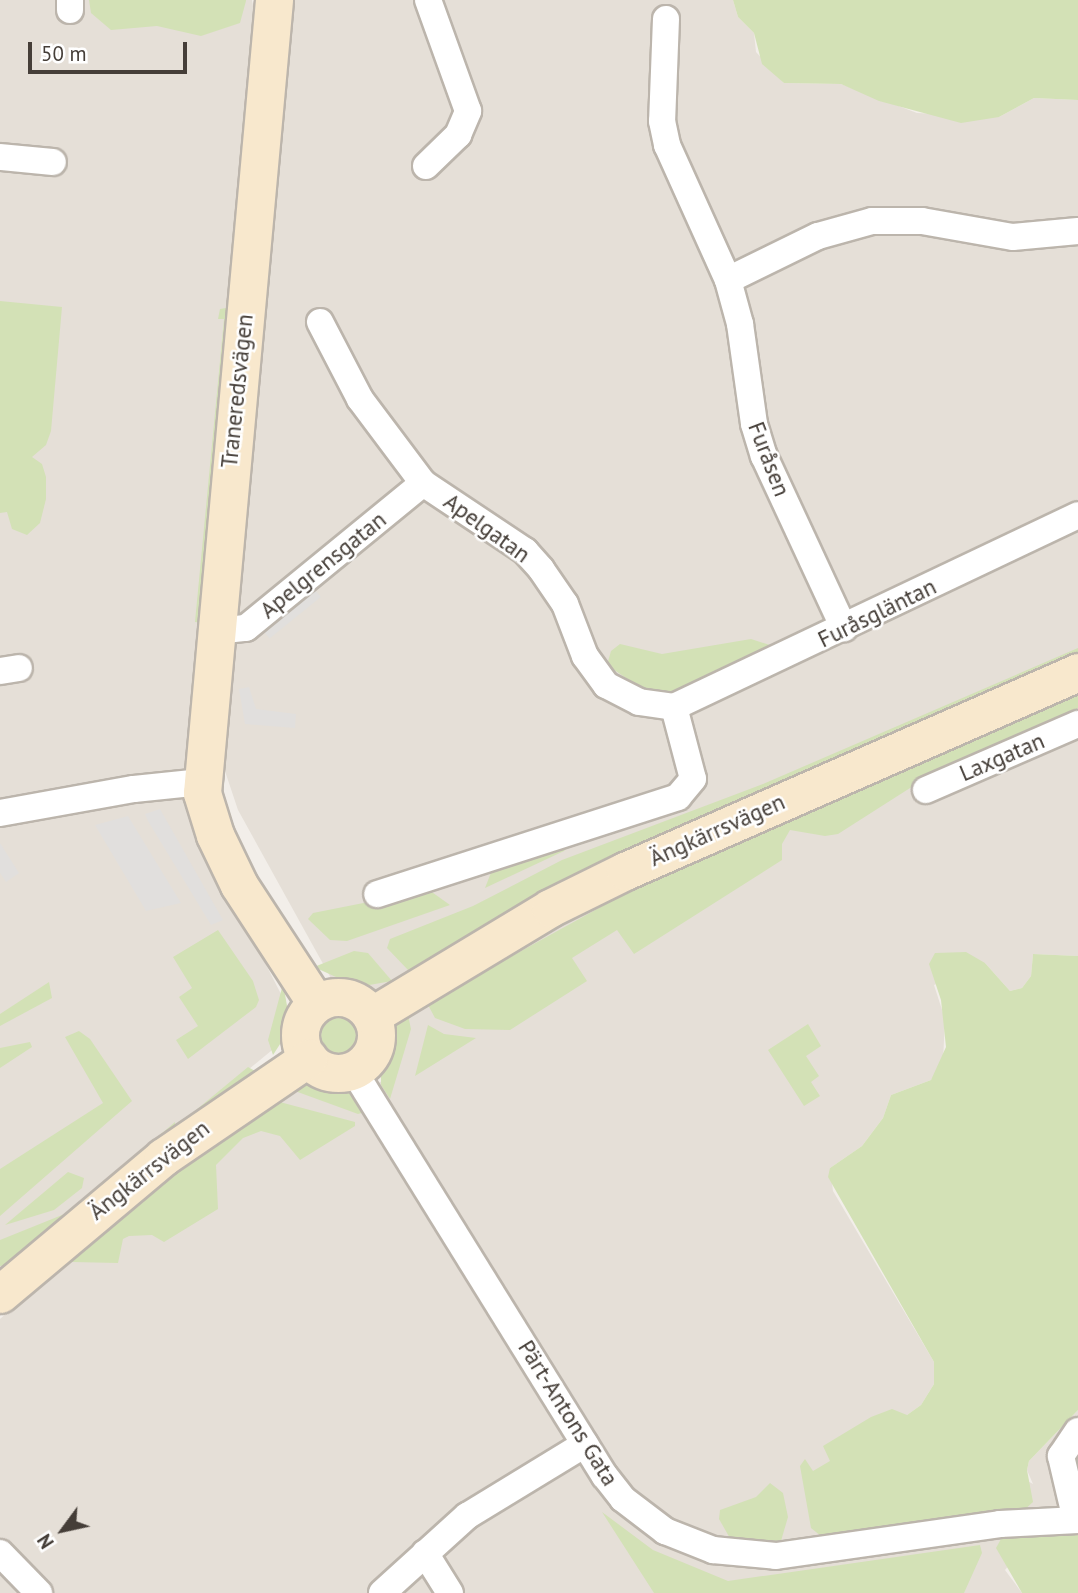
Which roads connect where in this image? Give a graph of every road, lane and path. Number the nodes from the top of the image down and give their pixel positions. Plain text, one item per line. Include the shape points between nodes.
1 (274, 0) edge
2 (428, 0) edge
3 (666, 19) dead end
4 (0, 157) edge
5 (52, 162) dead end
6 (426, 166) dead end
7 (1078, 231) edge
8 (728, 280) junction
9 (320, 322) dead end
10 (423, 483) junction
11 (1078, 515) edge
12 (844, 628) junction
13 (216, 631) junction
14 (1078, 672) edge
15 (674, 708) junction
16 (1078, 724) edge
17 (202, 782) junction
18 (926, 790) dead end
19 (0, 813) edge
20 (377, 894) dead end
21 (316, 1003) junction
22 (371, 1016) junction
23 (308, 1058) junction
24 (353, 1070) junction
25 (0, 1294) edge
26 (1078, 1431) edge
27 (585, 1444) junction
28 (1077, 1520) edge
29 (0, 1553) edge
30 (425, 1553) junction
31 (39, 1593) edge
32 (382, 1593) edge
33 (450, 1593) edge

1 - 13 street, Traneredsvägen
2 - 6 street via 468,111 458,135
3 - 8 street, Furåsen via 662,121 667,145
4 - 5 street
7 - 8 street via 1013,237 922,221 872,221 818,236
8 - 12 street, Furåsen via 764,456
9 - 10 street, Apelgatan via 360,399
10 - 13 street, Apelgrensgatan via 246,628
10 - 15 street, Apelgatan via 524,551 541,569 565,604 585,656 606,685 639,702
11 - 12 street, Furåsgläntan
12 - 15 street, Furåsgläntan
13 - 17 street, Traneredsvägen
14 - 22 street, Ängkärrsvägen via 625,871 550,908
15 - 20 street via 694,779 678,797
16 - 18 street, Laxgatan
17 - 19 street
17 - 21 street, Traneredsvägen via 215,835 239,885
21 - 22 street via 340,996 363,1006
21 - 23 street via 307,1012 300,1035
22 - 24 street via 374,1047
23 - 24 street via 333,1073
23 - 25 street, Ängkärrsvägen via 163,1157
24 - 27 street, Pärt-Antons Gata
26 - 28 street, Pärt-Antons Gata via 1061,1456
27 - 28 street, Pärt-Antons Gata via 623,1499 642,1516 689,1543 743,1556 804,1554 1000,1524
27 - 30 street via 490,1501
29 - 31 street
30 - 32 street
30 - 33 street

